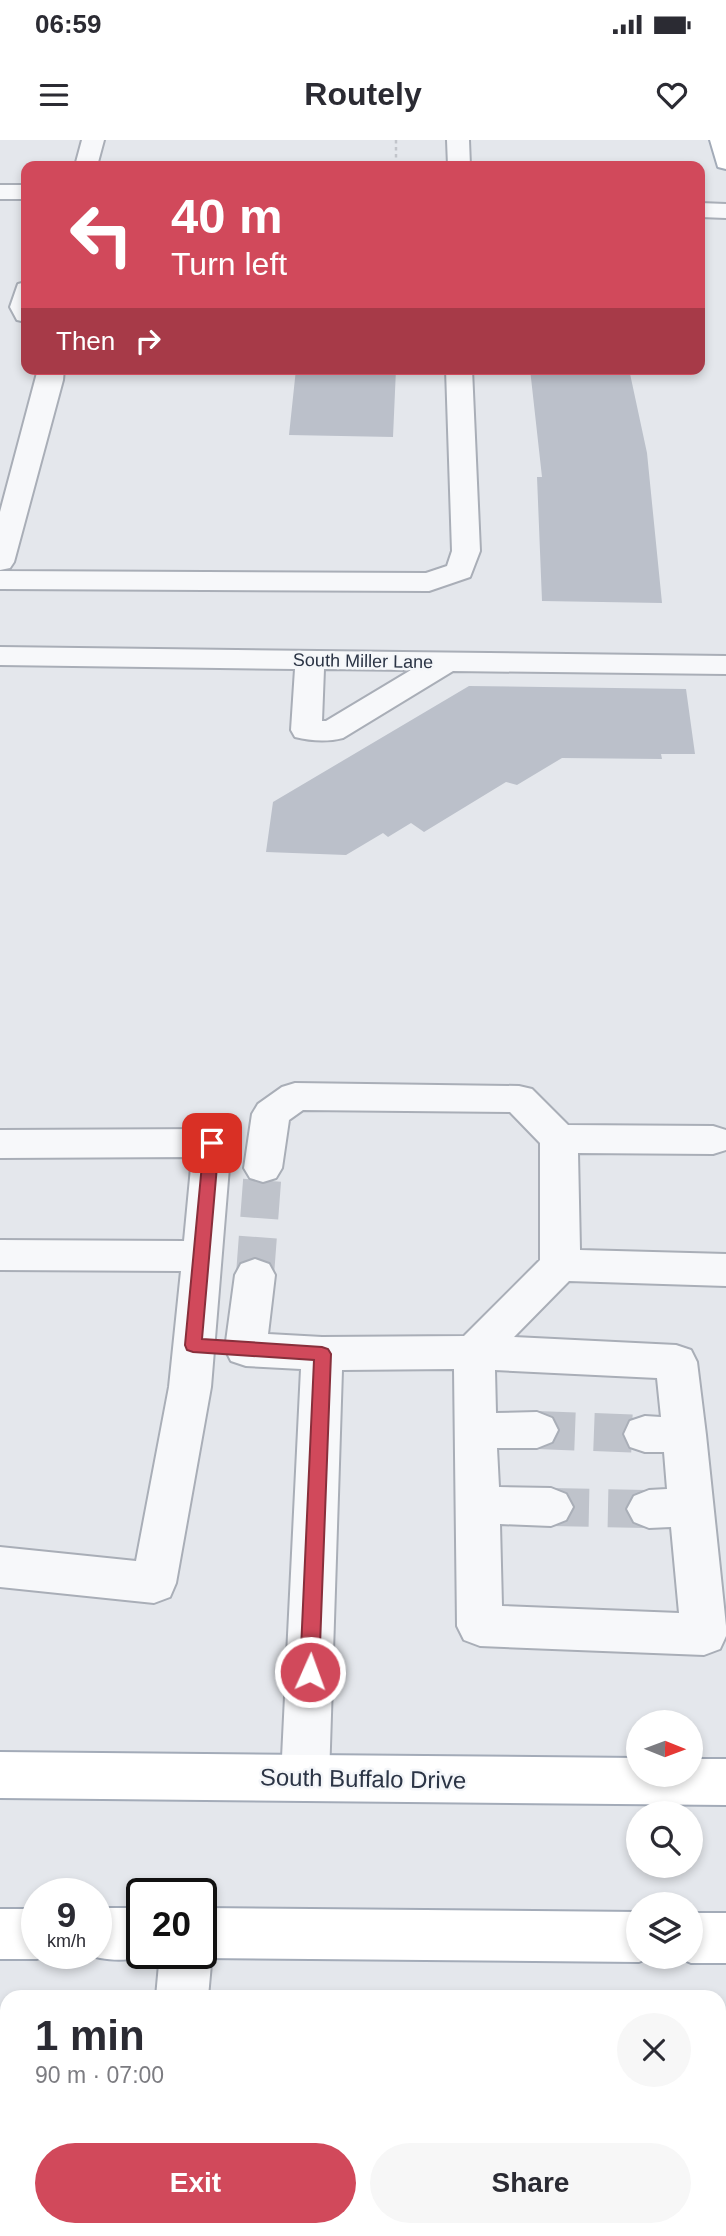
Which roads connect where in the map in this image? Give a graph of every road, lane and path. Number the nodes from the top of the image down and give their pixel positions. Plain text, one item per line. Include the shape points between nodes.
1 (93, 140) edge
2 (396, 140) edge
3 (458, 140) edge
4 (721, 140) edge
5 (87, 161) edge
6 (396, 161) edge
7 (459, 161) edge
8 (726, 162) edge
9 (0, 192) edge
10 (21, 192) edge
11 (705, 192) edge
12 (726, 193) edge
13 (705, 210) edge
14 (726, 211) edge
15 (51, 375) edge
16 (458, 375) edge
17 (0, 562) edge
18 (0, 580) edge
19 (0, 656) edge
20 (310, 660) junction
21 (446, 662) junction
22 (726, 665) edge
23 (559, 1139) junction
24 (713, 1140) dead end
25 (0, 1144) edge
26 (263, 1168) tunnel mouth
27 (0, 1255) edge
28 (201, 1256) junction
29 (560, 1265) junction
30 (726, 1270) edge
31 (255, 1275) tunnel mouth
32 (193, 1345) junction
33 (246, 1349) junction
34 (474, 1352) junction
35 (322, 1354) junction
36 (537, 1430) tunnel mouth
37 (475, 1431) junction
38 (477, 1505) junction
39 (551, 1507) tunnel mouth
40 (692, 1507) junction
41 (649, 1508) tunnel mouth
42 (0, 1567) edge
43 (0, 1775) edge
44 (305, 1778) junction
45 (726, 1782) edge
46 (217, 1933) edge
47 (0, 1934) edge
48 (21, 1934) edge
49 (626, 1937) edge
50 (703, 1938) edge
51 (726, 1938) edge
52 (185, 1969) edge
53 (183, 1990) edge

1 - 5 street
2 - 6 path
3 - 7 street
4 - 8 main road
9 - 10 street
11 - 12 street
13 - 14 street
15 - 17 street
16 - 18 street via 466,551 460,571 429,582
19 - 20 street, South Miller Lane
20 - 21 street, South Miller Lane
20 - 21 street via 306,730 332,731
21 - 22 street, South Miller Lane
23 - 24 street
23 - 26 street via 519,1099 295,1096 271,1114
23 - 29 street
25 - 28 street via 212,1143
27 - 28 street
28 - 32 street
29 - 30 street
29 - 34 street
31 - 33 street
32 - 33 street
32 - 42 street via 190,1387 154,1583
33 - 35 street
34 - 35 street
34 - 37 street
34 - 40 street via 676,1362 665,1434
35 - 44 street
36 - 37 street
37 - 38 street
38 - 39 street
38 - 40 street via 480,1626 704,1634
40 - 41 street
43 - 44 main road, South Buffalo Drive
44 - 45 main road, South Buffalo Drive
46 - 49 main road
47 - 48 main road
50 - 51 main road
52 - 53 street

